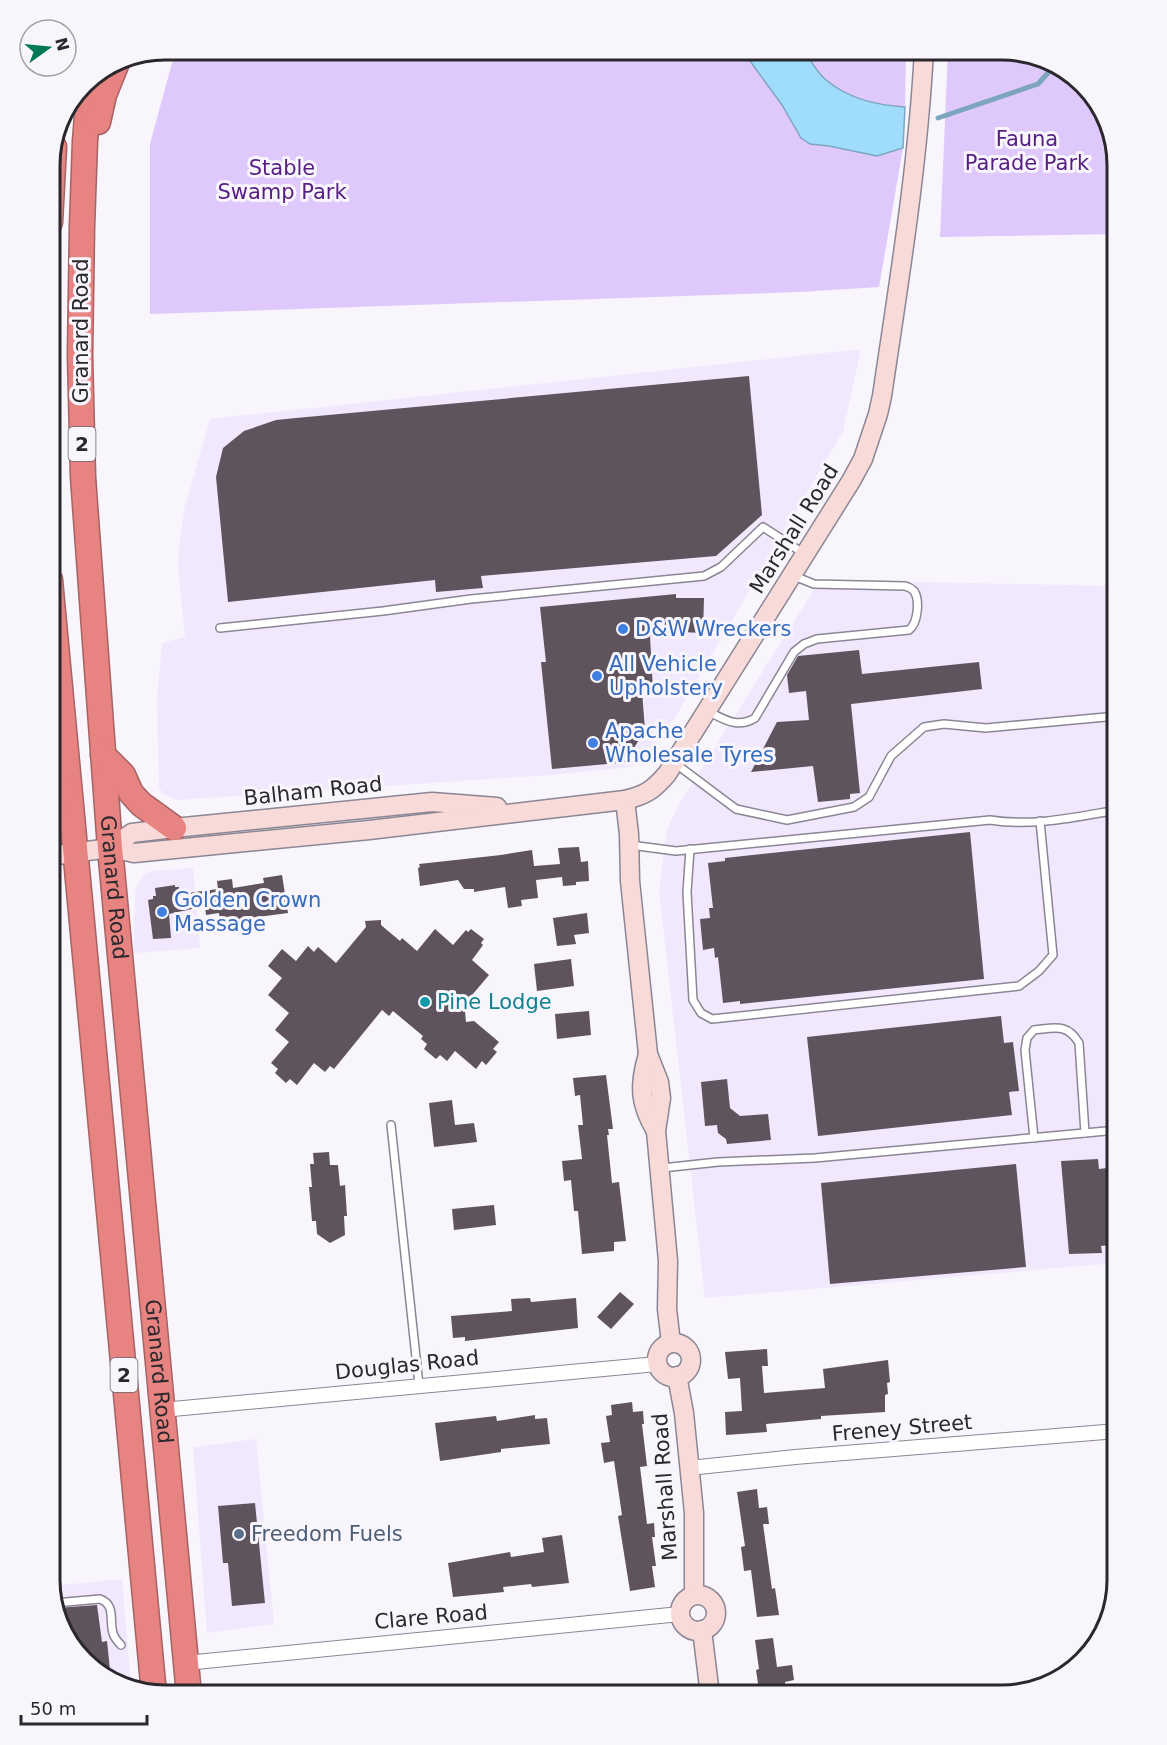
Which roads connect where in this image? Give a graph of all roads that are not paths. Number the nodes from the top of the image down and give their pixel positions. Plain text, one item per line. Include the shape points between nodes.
1 (923, 60) edge
2 (112, 75) edge
3 (89, 94) edge
4 (82, 226) junction
5 (806, 554) junction
6 (793, 575) junction
7 (220, 628) dead end
8 (60, 697) edge
9 (706, 711) junction
10 (1107, 717) edge
11 (103, 755) junction
12 (674, 762) junction
13 (68, 791) junction
14 (625, 800) junction
15 (60, 801) edge
16 (526, 810) junction
17 (1107, 812) edge
18 (1040, 821) junction
19 (174, 828) junction
20 (630, 845) junction
21 (110, 848) junction
22 (690, 849) junction
23 (74, 854) junction
24 (60, 855) edge
25 (391, 1125) dead end
26 (1107, 1131) edge
27 (1085, 1133) junction
28 (1034, 1138) junction
29 (659, 1168) junction
30 (671, 1343) junction
31 (657, 1364) junction
32 (677, 1376) junction
33 (419, 1385) junction
34 (162, 1410) junction
35 (1107, 1432) edge
36 (689, 1468) junction
37 (694, 1595) junction
38 (63, 1602) edge
39 (680, 1614) junction
40 (702, 1630) junction
41 (121, 1645) dead end
42 (186, 1663) junction
43 (153, 1684) edge
44 (188, 1685) edge
45 (709, 1685) edge

1 - 5 street, Marshall Road via 910,205 878,414 863,459
2 - 4 highway via 99,120
3 - 4 highway, Granard Road / 2
4 - 11 highway, Granard Road / 2 via 83,477
5 - 6 street, Marshall Road
5 - 7 lane via 763,526 721,567 704,576
6 - 9 street, Marshall Road
6 - 9 lane via 814,584 912,588 917,616 914,626 909,630 817,639 804,644 788,660 755,718 747,723 730,722
8 - 13 highway, Granard Road / 2
9 - 12 street, Marshall Road
10 - 12 lane via 986,728 944,724 924,727 891,756 869,797 854,807 787,820 736,809
11 - 19 highway via 123,775 141,804
11 - 21 highway, Granard Road / 2
12 - 14 street, Marshall Road via 652,789
13 - 15 highway
13 - 23 highway, Granard Road / 2
14 - 16 street, Balham Road
14 - 20 street
16 - 19 street, Balham Road via 432,802
16 - 21 street, Balham Road via 141,852
17 - 18 lane
18 - 22 lane via 990,820
18 - 22 lane via 1053,956 1019,986 712,1019 701,1014 693,1000 687,892
19 - 21 street, Balham Road via 132,833
20 - 22 lane
20 - 29 street via 630,881 648,1054 641,1084 642,1103 656,1131
21 - 23 street, Balham Road
21 - 34 highway, Granard Road / 2
23 - 24 street, Balham Road
23 - 43 highway, Granard Road / 2
25 - 33 lane
26 - 27 lane
27 - 28 lane
27 - 28 lane via 1079,1043 1072,1032 1061,1028 1034,1030 1027,1038 1025,1050
28 - 29 lane
29 - 30 street
30 - 31 street via 658,1353
30 - 32 street via 682,1345 690,1354 687,1370
31 - 32 street via 667,1375
31 - 33 street, Douglas Road
32 - 36 street, Marshall Road
33 - 34 street, Douglas Road
34 - 42 highway, Granard Road / 2
35 - 36 street, Freney Street
36 - 37 street, Marshall Road via 694,1513
37 - 39 street via 685,1600
37 - 40 street via 711,1601 715,1612 712,1624
38 - 41 lane via 100,1599 107,1602 113,1635
39 - 40 street via 685,1626
39 - 42 street, Clare Road
40 - 45 street
42 - 44 highway, Granard Road / 2

